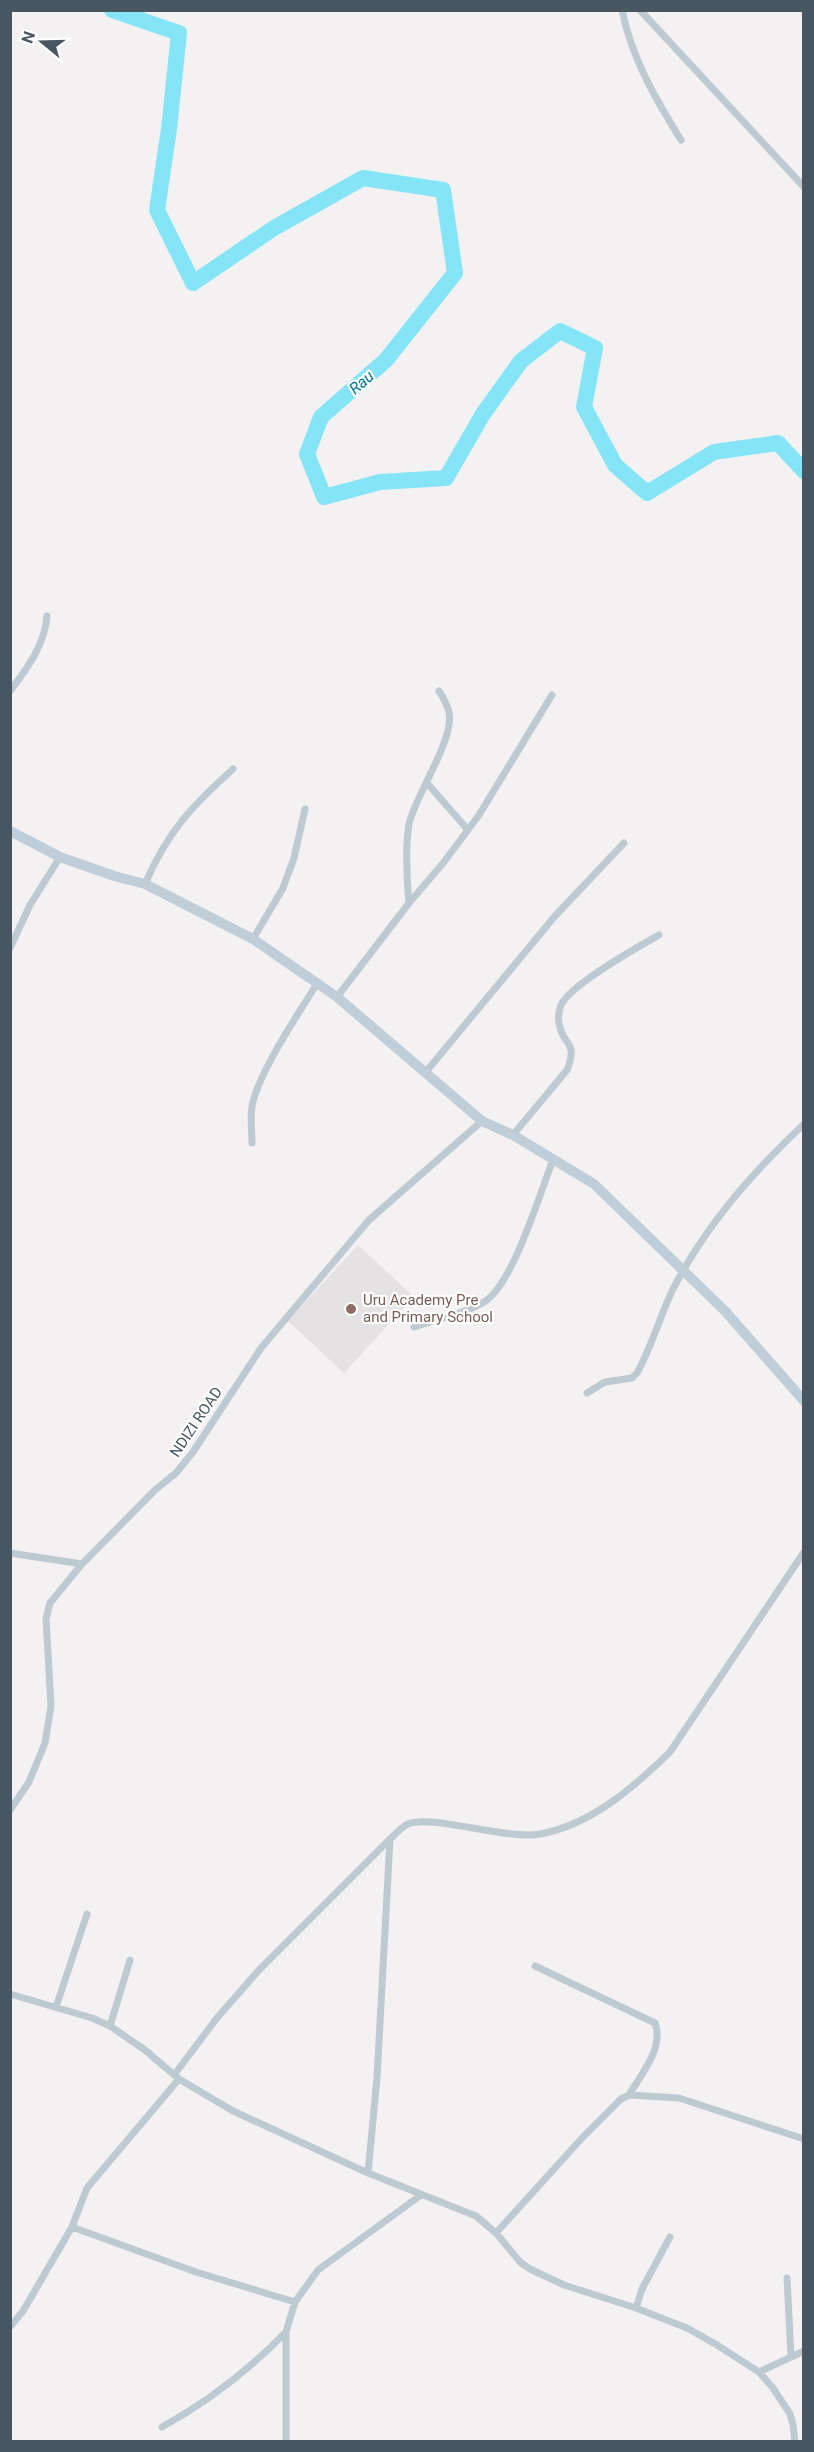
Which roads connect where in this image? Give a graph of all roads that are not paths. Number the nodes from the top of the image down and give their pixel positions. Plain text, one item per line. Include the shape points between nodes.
1 (622, 10) edge
2 (640, 10) edge
3 (681, 140) dead end
4 (804, 187) edge
5 (47, 616) dead end
6 (10, 691) edge
7 (439, 691) dead end
8 (552, 695) dead end
9 (233, 769) dead end
10 (427, 783) junction
11 (305, 809) dead end
12 (468, 830) junction
13 (10, 831) edge
14 (624, 843) dead end
15 (60, 857) junction
16 (144, 884) junction
17 (409, 903) junction
18 (659, 935) dead end
19 (253, 939) junction
20 (10, 948) edge
21 (318, 982) junction
22 (337, 997) junction
23 (426, 1073) junction
24 (482, 1120) junction
25 (804, 1124) edge
26 (513, 1135) junction
27 (252, 1143) dead end
28 (553, 1160) junction
29 (683, 1272) junction
30 (414, 1327) dead end
31 (587, 1393) dead end
32 (804, 1401) edge
33 (804, 1552) edge
34 (10, 1553) edge
35 (82, 1564) junction
36 (10, 1810) edge
37 (390, 1839) junction
38 (87, 1914) dead end
39 (130, 1960) dead end
40 (535, 1966) dead end
41 (10, 1994) edge
42 (56, 2007) junction
43 (110, 2026) junction
44 (177, 2077) junction
45 (629, 2094) junction
46 (804, 2139) edge
47 (368, 2173) junction
48 (420, 2195) junction
49 (72, 2226) junction
50 (496, 2233) junction
51 (670, 2237) dead end
52 (787, 2278) dead end
53 (295, 2302) junction
54 (636, 2308) junction
55 (10, 2326) edge
56 (286, 2332) junction
57 (804, 2351) edge
58 (791, 2356) junction
59 (759, 2372) junction
60 (162, 2427) dead end
61 (286, 2442) edge
62 (795, 2442) edge

1 - 3 street via 643,74
2 - 4 street
5 - 6 street via 44,636 29,666
7 - 10 street via 450,720
8 - 12 street
9 - 16 street via 171,832
10 - 12 street
10 - 17 street via 409,823
11 - 19 street via 283,888
12 - 17 street
13 - 15 street
14 - 23 street via 555,916
15 - 16 street
15 - 20 street via 30,905
16 - 19 street
17 - 22 street
18 - 26 street via 613,962 561,1005 559,1022 571,1045 572,1057 567,1070
19 - 21 street
21 - 22 street
21 - 27 street via 257,1091 251,1116
22 - 23 street
23 - 24 street
24 - 26 street
24 - 35 street, NDIZI ROAD via 363,1227 261,1348 176,1473
25 - 29 street via 739,1191
26 - 28 street
28 - 29 street via 594,1184
28 - 30 street via 516,1254 496,1290 474,1306
29 - 31 street via 637,1373 632,1378 605,1382
29 - 32 street via 725,1311
33 - 37 street via 670,1752 613,1802 582,1819 538,1834 507,1834 420,1822 409,1823
34 - 35 street
35 - 36 street, NDIZI ROAD via 50,1603 46,1619 51,1706 45,1743 29,1782
37 - 44 street via 259,1970 217,2018
37 - 47 street
38 - 42 street
39 - 43 street
40 - 45 street via 655,2023 657,2046
41 - 42 street
42 - 43 street
43 - 44 street
44 - 47 street via 233,2110
44 - 49 street via 87,2188
45 - 46 street via 679,2098
45 - 50 street via 582,2138
47 - 48 street
48 - 50 street via 476,2216
48 - 53 street via 318,2270
49 - 53 street via 196,2272
49 - 55 street via 23,2311
50 - 54 street via 530,2269 564,2285
51 - 54 street
52 - 58 street
53 - 56 street
54 - 59 street via 687,2328
56 - 60 street via 235,2381
56 - 61 street
57 - 58 street
58 - 59 street
59 - 62 street via 790,2414

